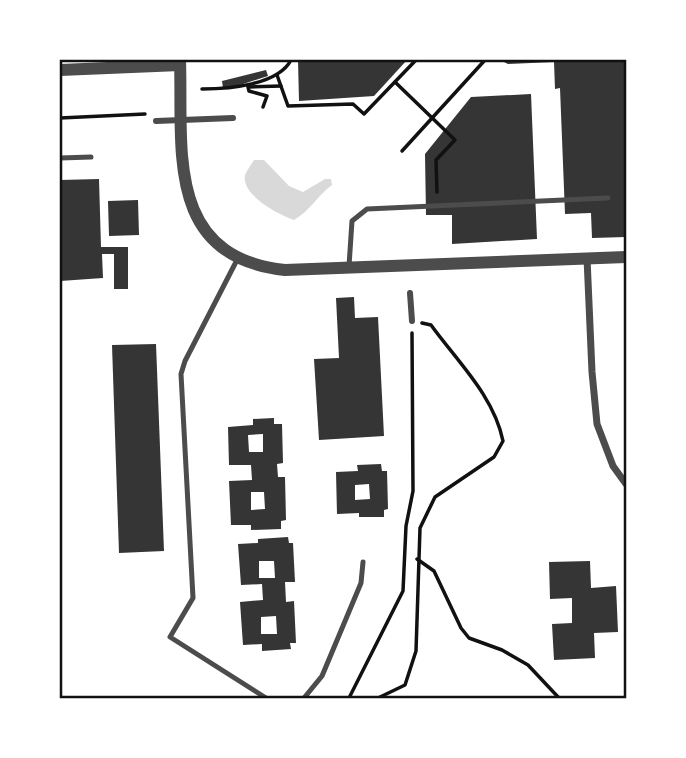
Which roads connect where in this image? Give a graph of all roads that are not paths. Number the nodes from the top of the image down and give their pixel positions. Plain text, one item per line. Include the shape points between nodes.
1 (180, 62) edge
2 (60, 70) edge
3 (233, 118) dead end
4 (156, 121) road end
5 (91, 157) dead end
6 (60, 158) edge
7 (608, 198) dead end
8 (626, 257) edge
9 (238, 258) junction
10 (587, 258) junction
11 (349, 268) junction
12 (410, 293) dead end
13 (412, 321) road end
14 (626, 484) edge
15 (363, 562) dead end
16 (267, 698) edge
17 (304, 698) edge

1 - 2 street
1 - 9 street via 184,184 204,228
3 - 4 street
5 - 6 lane
7 - 11 lane via 367,209 352,221
8 - 10 street
9 - 11 street via 285,270
9 - 16 lane via 181,374 193,598 170,637
10 - 11 street
10 - 14 street via 597,424 612,466
12 - 13 street
15 - 17 lane via 361,583 322,676

